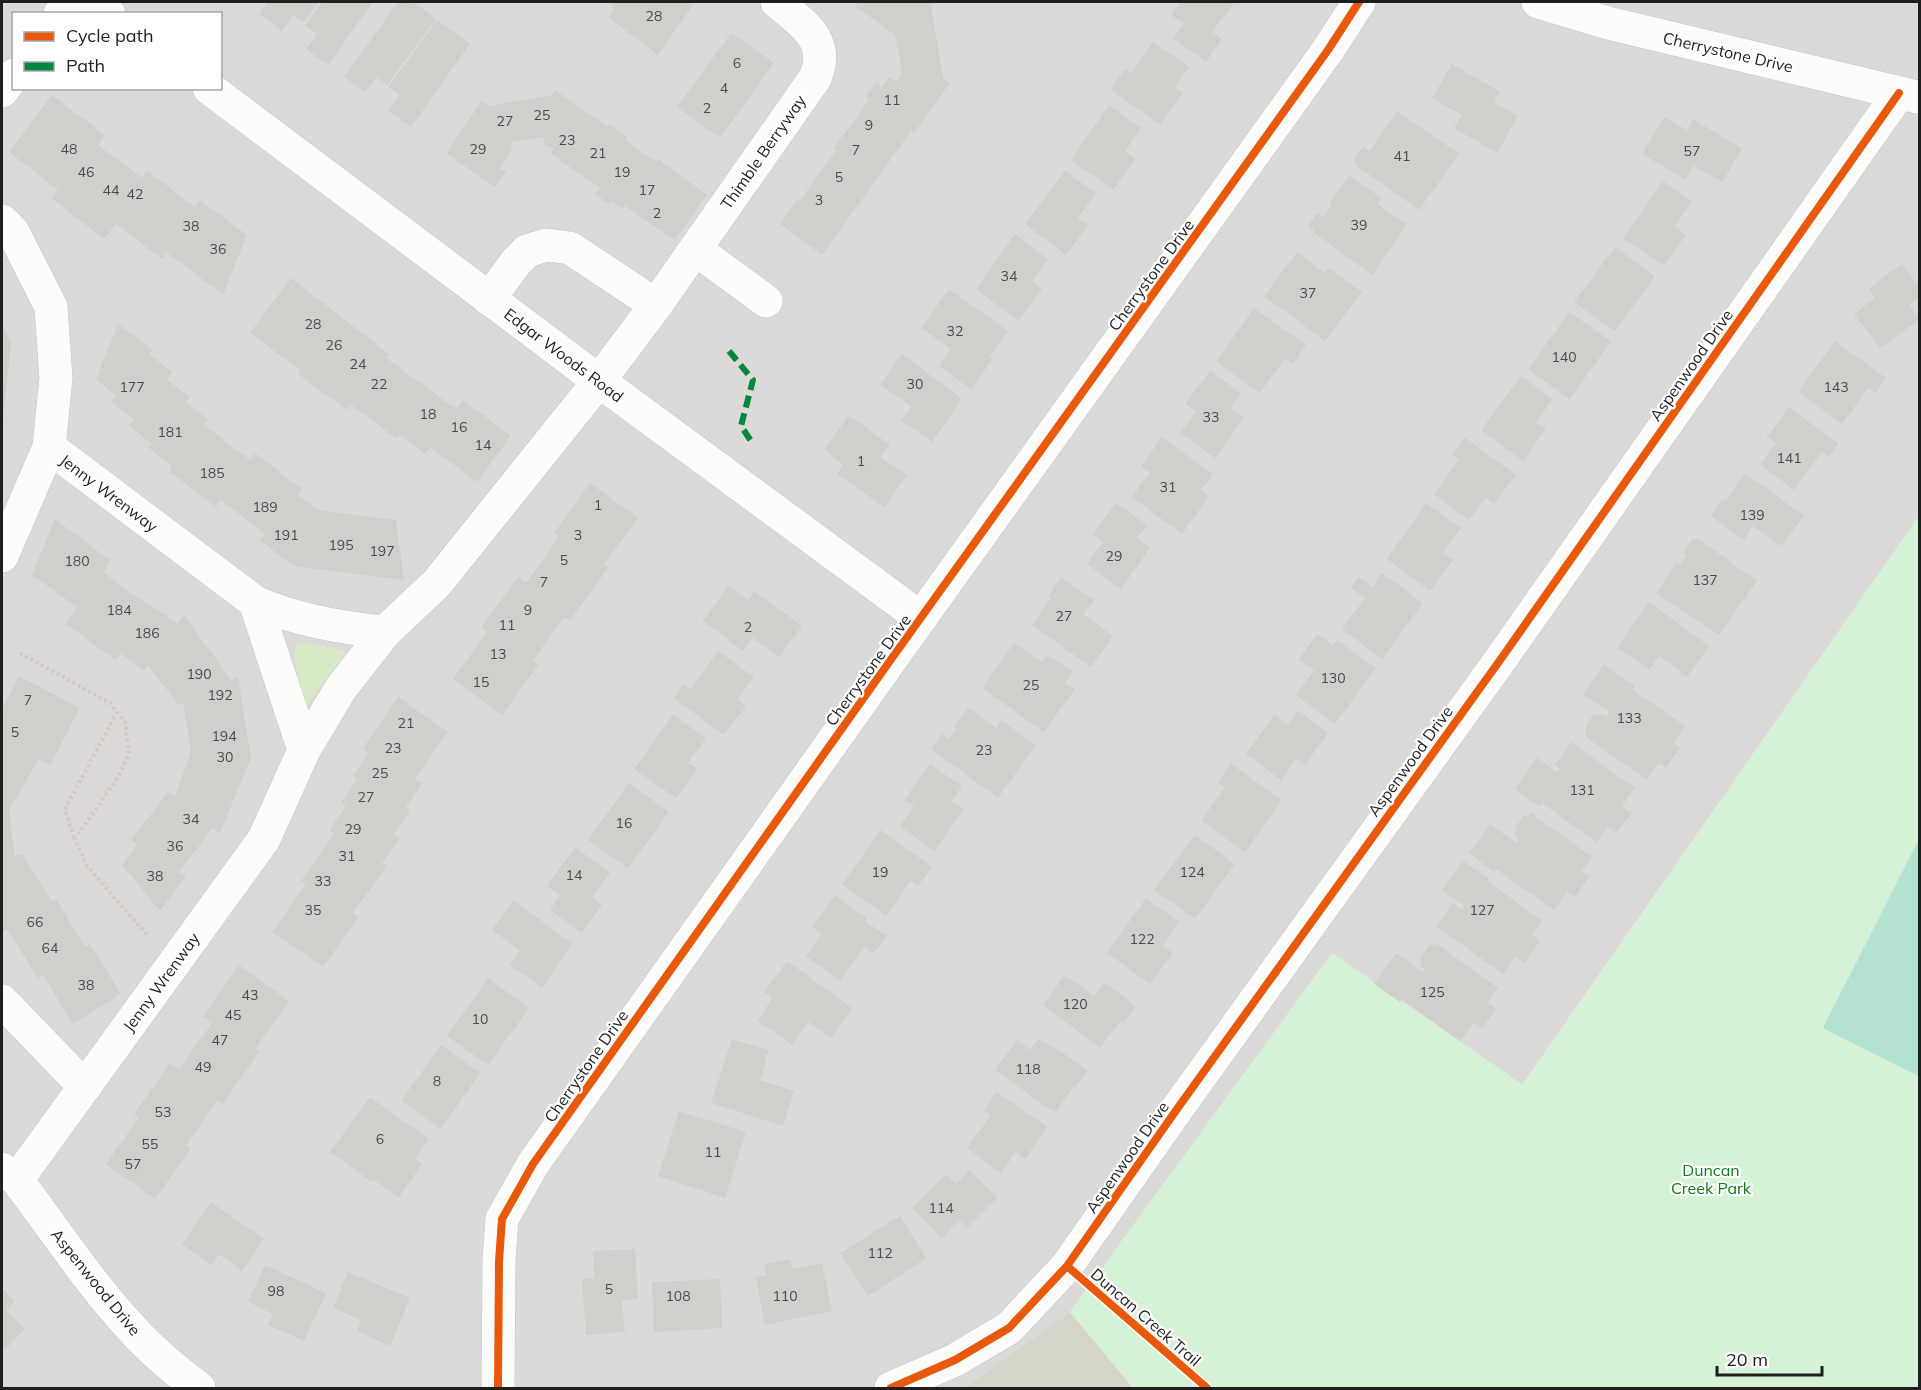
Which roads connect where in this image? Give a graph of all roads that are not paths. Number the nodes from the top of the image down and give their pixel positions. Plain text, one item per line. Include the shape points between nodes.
1 (93, 2) edge
2 (777, 2) edge
3 (1359, 2) edge
4 (1538, 2) edge
5 (106, 12) edge
6 (12, 78) edge
7 (212, 90) edge
8 (2, 91) edge
9 (1909, 95) edge
10 (2, 221) edge
11 (695, 249) junction
12 (489, 298) junction
13 (766, 301) dead end
14 (656, 305) junction
15 (599, 381) junction
16 (49, 447) junction
17 (2, 556) edge
18 (255, 602) junction
19 (921, 618) junction
20 (385, 632) junction
21 (304, 750) junction
22 (2, 1001) edge
23 (85, 1088) junction
24 (9, 1174) edge
25 (199, 1389) edge
26 (498, 1389) edge
27 (891, 1389) edge

1 - 5 street
2 - 11 street, Thimble Berryway via 811,31 821,56 820,68
3 - 19 street, Cherrystone Drive
4 - 9 street, Cherrystone Drive via 1608,23
6 - 8 street
7 - 12 street, Edgar Woods Road
9 - 27 street, Aspenwood Drive via 1067,1266 1009,1328 955,1360
10 - 16 street, Jenny Wrenway via 13,232 51,307 56,378
11 - 13 street
11 - 14 street, Thimble Berryway
12 - 14 street via 527,251 546,245 570,248
12 - 15 street, Edgar Woods Road
14 - 15 street, Thimble Berryway
15 - 19 street, Edgar Woods Road
15 - 20 street, Jenny Wrenway via 437,583
16 - 17 street
16 - 18 street, Jenny Wrenway
18 - 20 street, Jenny Wrenway via 275,611 348,629
18 - 21 street
19 - 26 street, Cherrystone Drive via 533,1164 502,1220
20 - 21 street, Jenny Wrenway via 341,688
21 - 23 street, Jenny Wrenway via 264,839
22 - 23 street
23 - 24 street, Jenny Wrenway
24 - 25 street, Aspenwood Drive via 133,1330

